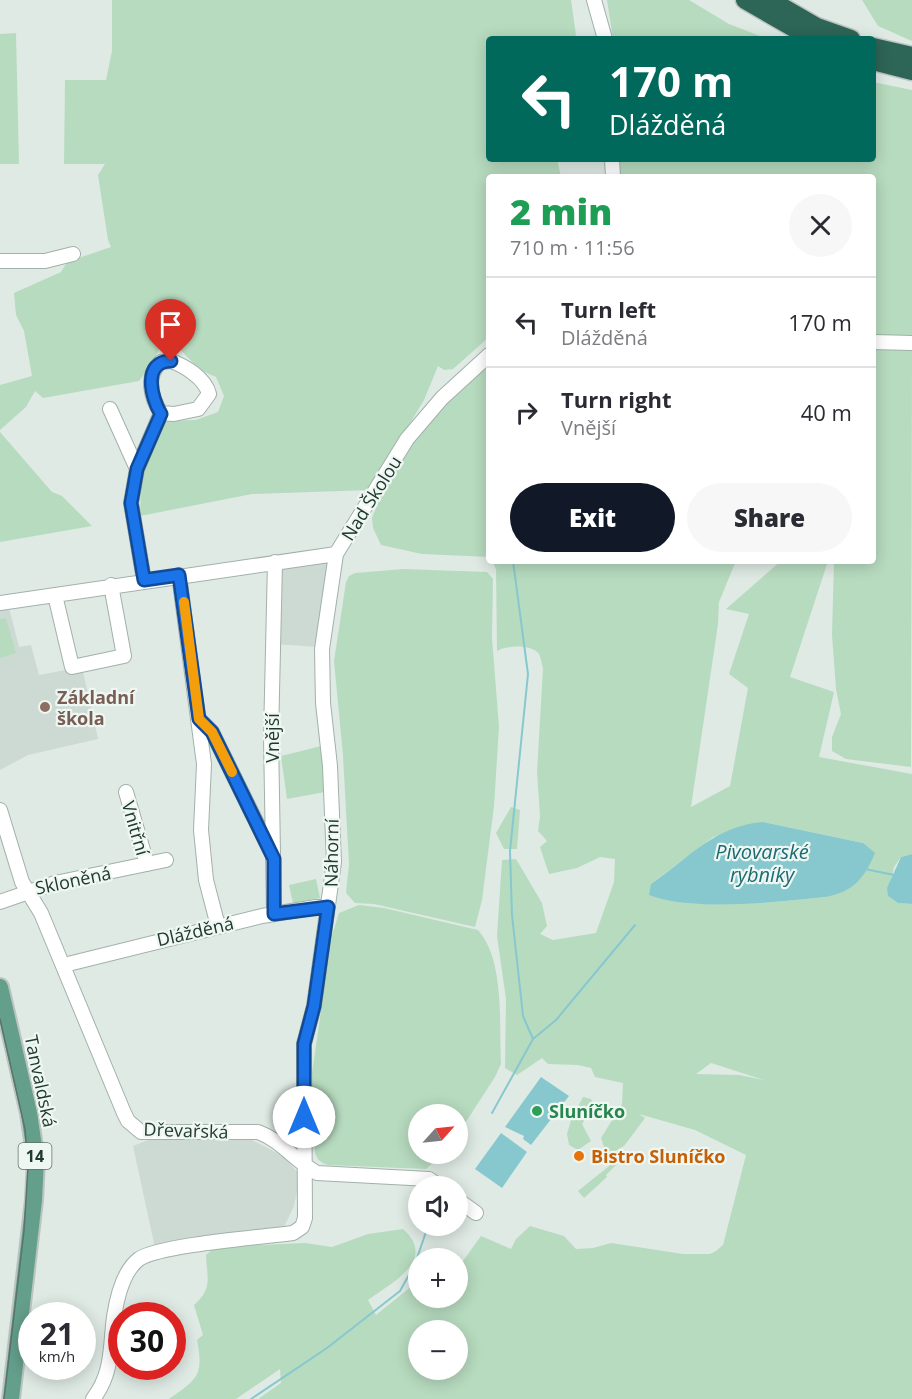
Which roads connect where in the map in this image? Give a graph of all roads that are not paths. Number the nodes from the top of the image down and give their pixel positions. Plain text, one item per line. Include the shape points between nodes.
1 (594, 0) edge
2 (745, 0) edge
3 (770, 0) edge
4 (604, 36) edge
5 (808, 36) edge
6 (842, 36) edge
7 (876, 47) edge
8 (912, 56) edge
9 (876, 62) edge
10 (912, 71) edge
11 (73, 254) dead end
12 (0, 261) edge
13 (876, 342) edge
14 (912, 344) edge
15 (486, 358) edge
16 (110, 410) dead end
17 (161, 414) junction
18 (137, 469) junction
19 (336, 554) junction
20 (275, 562) junction
21 (179, 575) junction
22 (144, 580) junction
23 (111, 585) junction
24 (55, 595) junction
25 (0, 603) edge
26 (199, 719) junction
27 (126, 792) dead end
28 (0, 810) edge
29 (274, 859) junction
30 (166, 860) dead end
31 (147, 864) junction
32 (28, 892) junction
33 (0, 902) edge
34 (328, 907) junction
35 (274, 914) junction
36 (218, 926) junction
37 (64, 965) junction
38 (0, 987) edge
39 (305, 1167) junction
40 (408, 1178) edge
41 (468, 1207) edge
42 (476, 1213) dead end
43 (11, 1399) edge
44 (93, 1399) edge

1 - 4 street
2 - 5 highway
3 - 6 highway via 817,27
7 - 8 highway
9 - 10 highway
11 - 12 street via 45,261
13 - 14 street
15 - 19 street, Nad Školou via 442,398 407,439
16 - 18 street
17 - 17 street via 150,380 154,367 161,362 171,361 207,385 209,394 198,409
17 - 18 street
18 - 22 street via 131,503
19 - 20 street, Nad Školou
19 - 34 street, Náhorní via 321,649 334,862
20 - 21 street, Nad Školou
20 - 29 street, Vnější
21 - 22 street, Nad Školou
21 - 26 street
22 - 23 street, Nad Školou
23 - 24 street, Nad Školou
23 - 24 street via 124,656 72,667
24 - 25 street, Nad Školou
26 - 29 street via 212,732
26 - 36 street via 204,764 201,830 206,880
27 - 31 street, Vnitřní
28 - 32 street, Skloněná
29 - 35 street, Vnější
30 - 31 street, Skloněná
31 - 32 street, Skloněná
32 - 33 street
32 - 37 street, Dřevařská
34 - 35 street, Dlážděná
34 - 39 street, Náhorní via 314,1006 304,1044
35 - 36 street, Dlážděná
36 - 37 street, Dlážděná
37 - 39 street, Dřevařská via 132,1126 141,1132 258,1132 271,1136
38 - 43 main road, Tanvaldská / 14 via 36,1160
39 - 40 street, Dřevařská via 317,1173
39 - 44 street, Náhorní via 305,1218 302,1227 292,1233 171,1249 140,1258 126,1274 111,1362 104,1385
41 - 42 street

